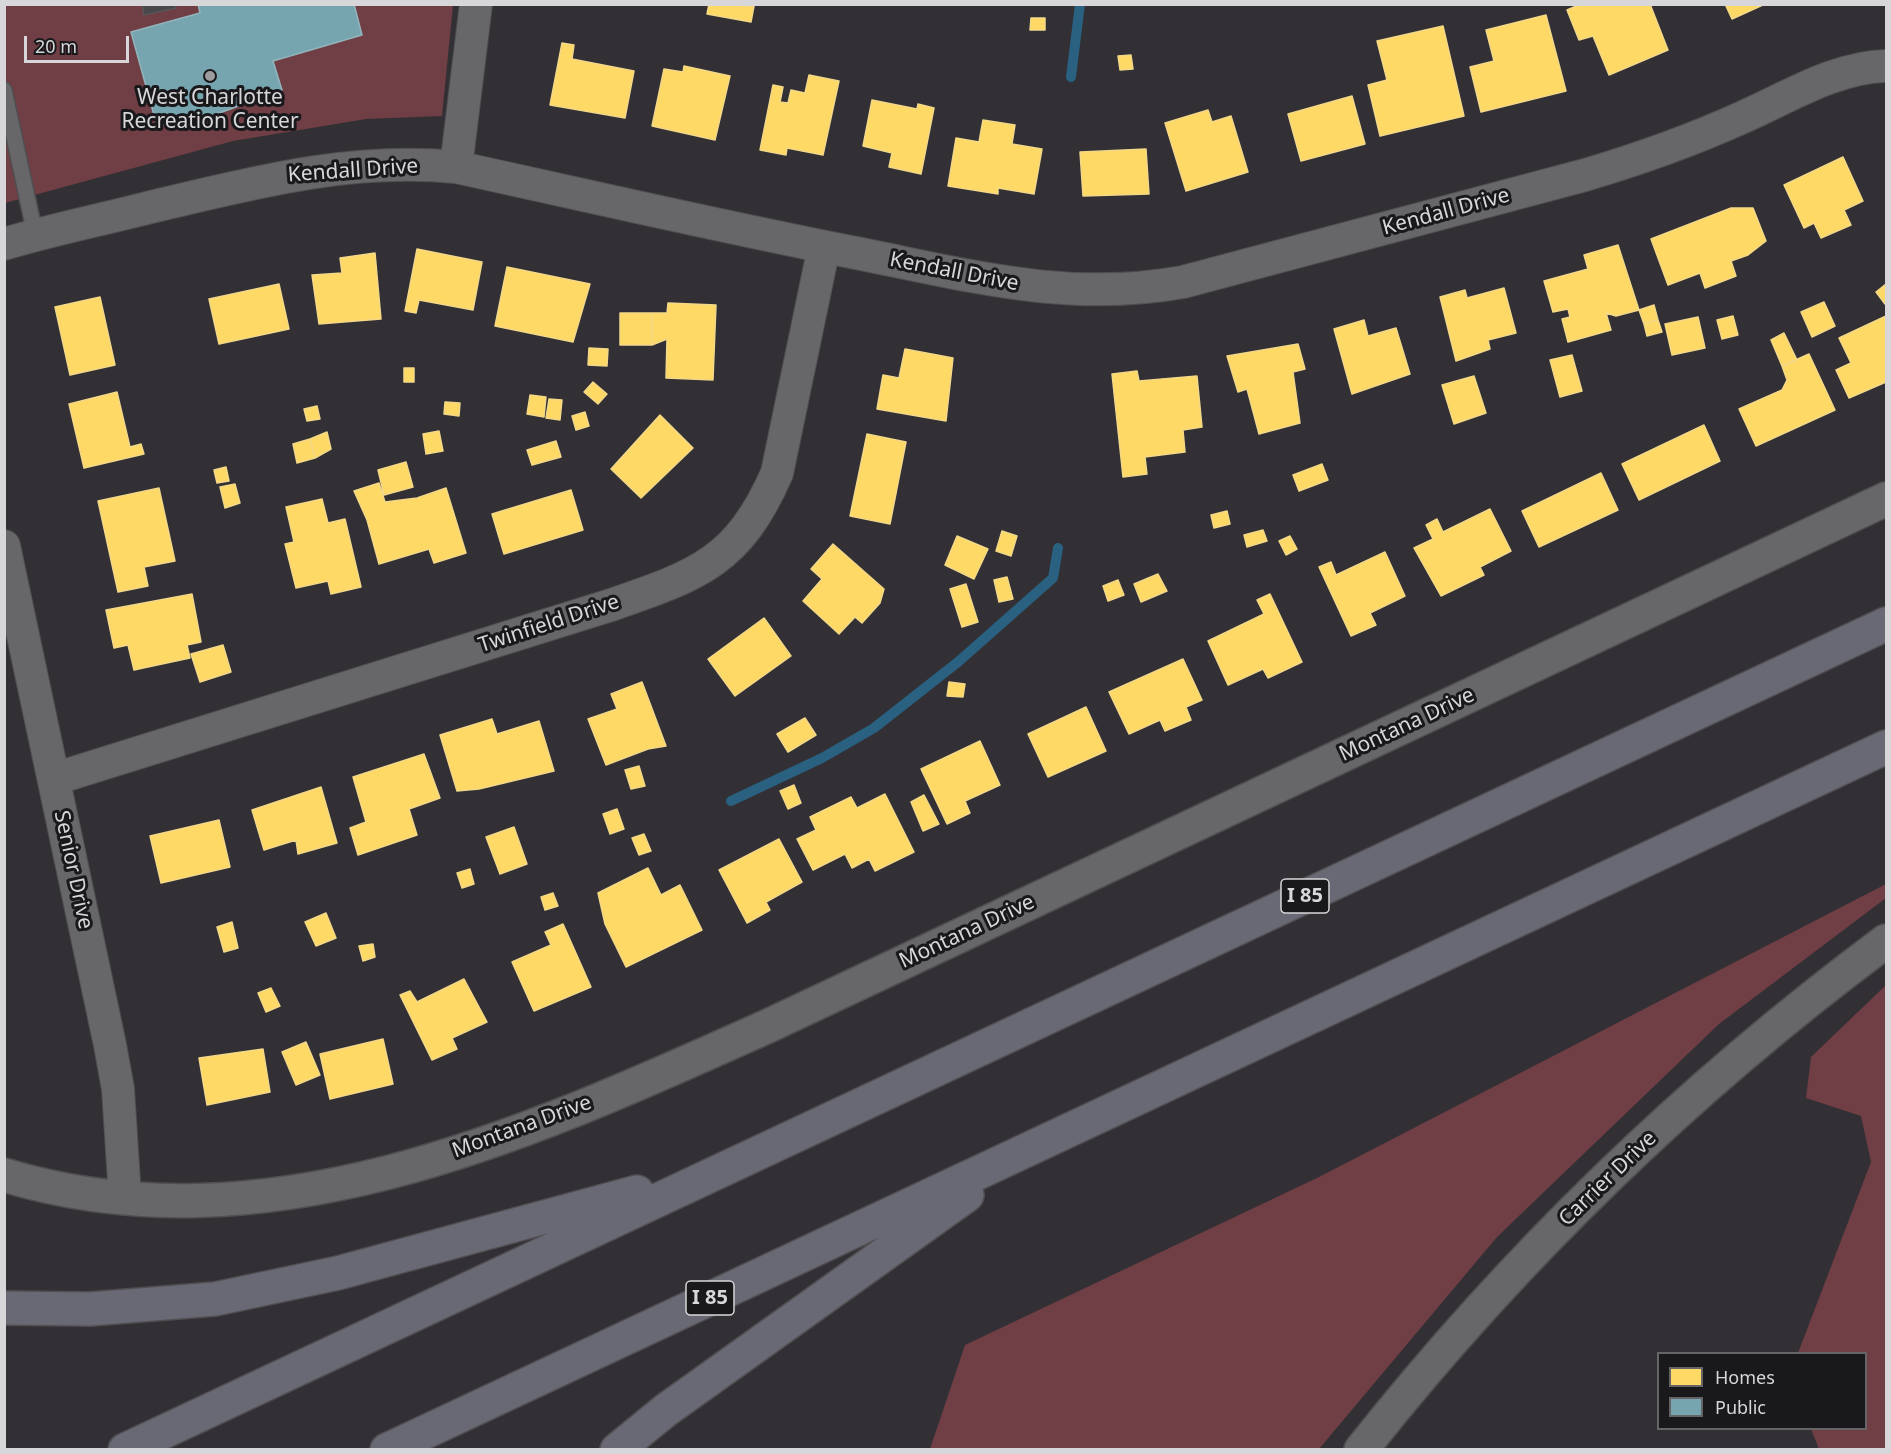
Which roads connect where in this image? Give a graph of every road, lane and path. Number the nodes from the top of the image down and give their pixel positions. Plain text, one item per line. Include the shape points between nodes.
1 (476, 4) edge
2 (1887, 66) edge
3 (4, 90) edge
4 (456, 167) junction
5 (35, 234) junction
6 (4, 244) edge
7 (824, 247) junction
8 (1887, 499) edge
9 (4, 546) edge
10 (1887, 624) edge
11 (1887, 747) edge
12 (54, 780) junction
13 (1887, 940) edge
14 (1034, 1146) junction
15 (723, 1169) junction
16 (4, 1175) edge
17 (125, 1197) junction
18 (4, 1308) edge
19 (125, 1449) edge
20 (387, 1449) edge
21 (616, 1449) edge
22 (1361, 1449) edge

1 - 4 street
2 - 7 street, Kendall Drive via 1872,66 1822,80 1649,156 1160,286 1102,291 1030,287
3 - 5 lane
4 - 5 street, Kendall Drive via 350,166 279,176
4 - 7 street, Kendall Drive
5 - 6 street, Kendall Drive
7 - 12 street, Twinfield Drive via 777,472 762,507 714,561 684,580
8 - 17 street, Montana Drive via 768,1026 591,1102 442,1157 333,1187 233,1199
9 - 12 street, Senior Drive
10 - 15 highway, I 85
11 - 14 highway, I 85
12 - 17 street, Senior Drive via 118,1089
13 - 22 street, Carrier Drive via 1734,1062 1592,1194 1499,1290
14 - 20 highway, I 85
14 - 21 highway
15 - 18 highway via 338,1273 215,1299 90,1309
15 - 19 highway, I 85
16 - 17 street, Montana Drive via 67,1190

